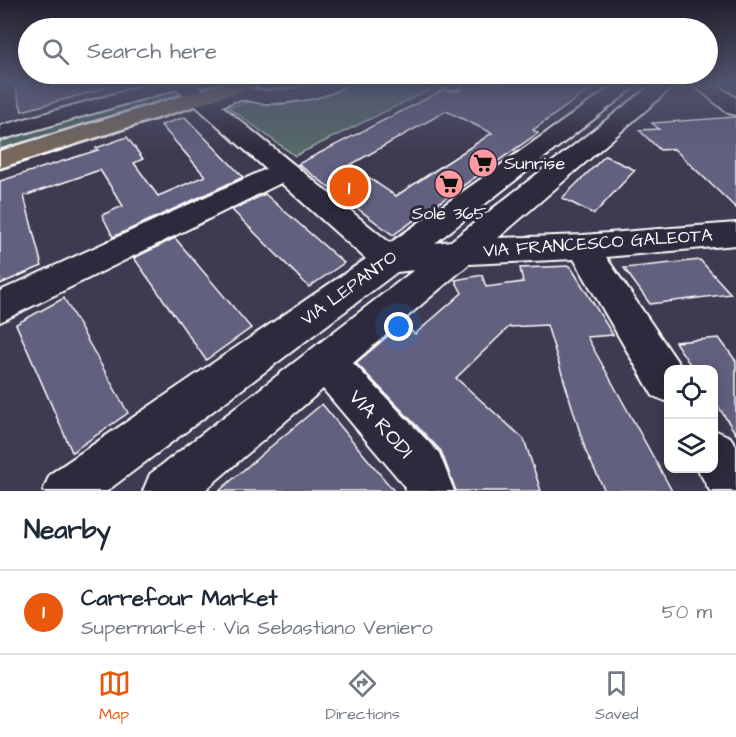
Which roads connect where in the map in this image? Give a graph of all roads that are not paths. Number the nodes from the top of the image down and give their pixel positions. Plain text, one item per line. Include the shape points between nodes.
1 (97, 106) edge
2 (162, 106) edge
3 (208, 106) edge
4 (599, 106) edge
5 (639, 106) edge
6 (0, 134) edge
7 (0, 160) edge
8 (284, 171) junction
9 (736, 234) edge
10 (583, 247) junction
11 (459, 252) junction
12 (389, 260) junction
13 (0, 307) edge
14 (325, 362) junction
15 (664, 374) edge
16 (718, 460) edge
17 (736, 489) edge
18 (67, 491) edge
19 (167, 491) edge
20 (430, 491) edge

1 - 6 street
2 - 7 main road
3 - 8 street
4 - 12 street, VIA LEPANTO
5 - 11 street
8 - 12 street
8 - 13 street
9 - 10 street, VIA FRANCESCO GALEOTA
10 - 11 street, VIA FRANCESCO GALEOTA
10 - 15 street
11 - 12 street, VIA FRANCESCO GALEOTA
11 - 14 street
12 - 18 street, VIA LEPANTO
14 - 19 street
14 - 20 street, VIA RODI via 422,470
16 - 17 street

